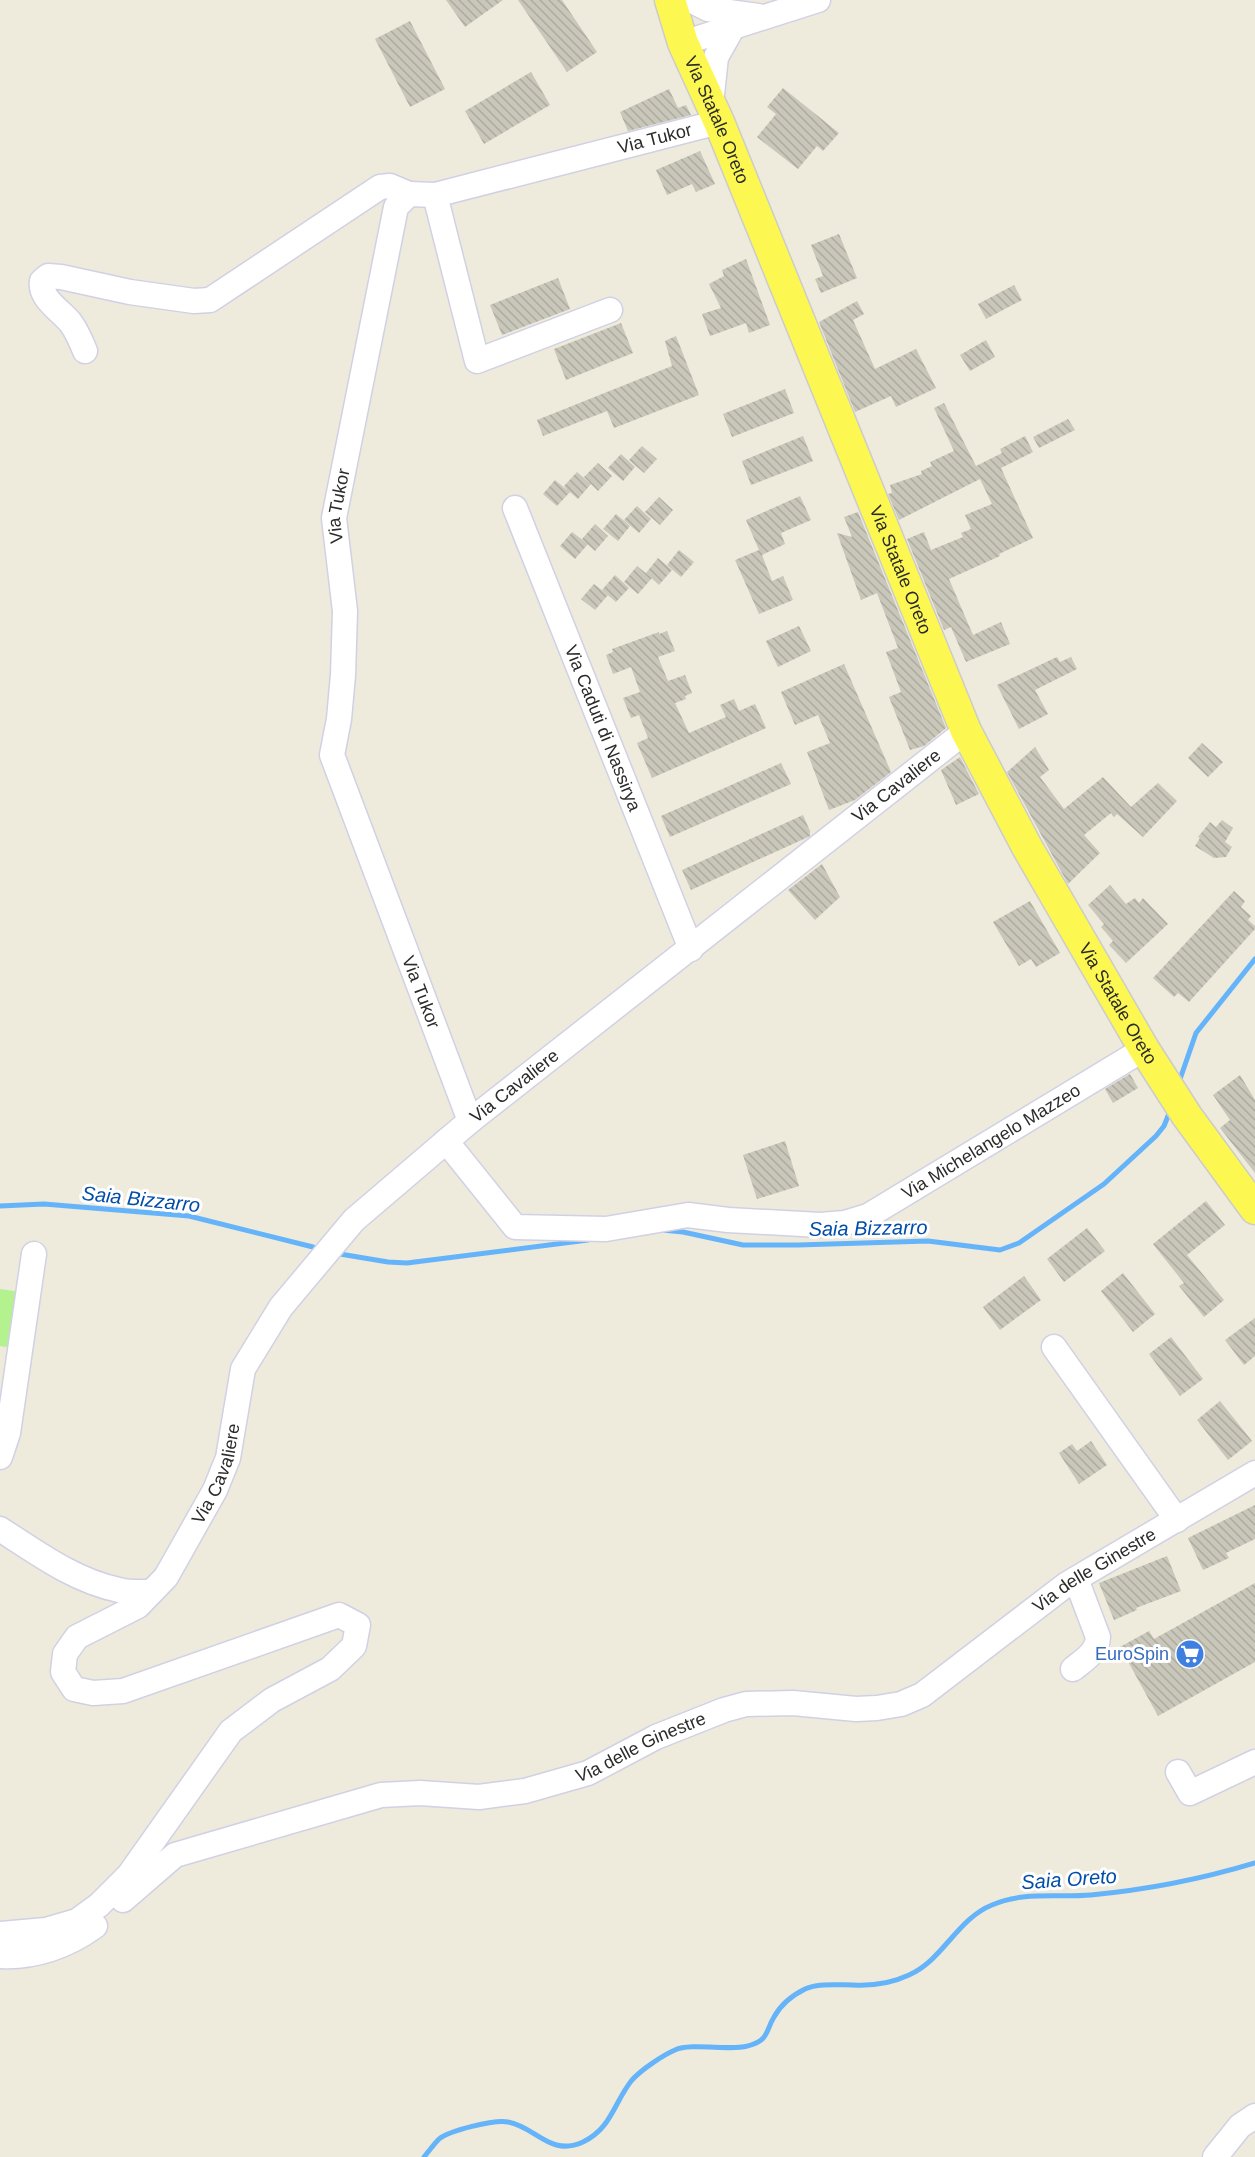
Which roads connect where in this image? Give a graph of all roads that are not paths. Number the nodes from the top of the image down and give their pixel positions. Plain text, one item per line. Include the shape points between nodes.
1 (654, 0) edge
2 (670, 0) edge
3 (690, 0) edge
4 (818, 0) edge
5 (766, 16) junction
6 (733, 27) junction
7 (682, 43) junction
8 (715, 113) junction
9 (409, 194) junction
10 (435, 195) junction
11 (609, 310) dead end
12 (86, 351) dead end
13 (515, 508) dead end
14 (966, 731) junction
15 (690, 949) junction
16 (1144, 1049) junction
17 (470, 1121) junction
18 (446, 1141) junction
19 (1255, 1209) edge
20 (34, 1254) dead end
21 (1054, 1347) dead end
22 (0, 1457) edge
23 (1255, 1473) edge
24 (1177, 1520) junction
25 (0, 1529) edge
26 (1076, 1579) junction
27 (151, 1592) junction
28 (1073, 1669) dead end
29 (1255, 1762) edge
30 (1178, 1772) dead end
31 (0, 1934) edge
32 (0, 1956) edge
33 (1255, 2115) edge
34 (1215, 2157) edge

1 - 7 main road
2 - 7 main road
3 - 5 street via 708,9
4 - 5 street
5 - 6 street
6 - 7 street
6 - 8 street via 716,57
7 - 8 main road, Via Statale Oreto
8 - 10 street, Via Tukor via 643,143
8 - 14 main road, Via Statale Oreto
9 - 10 street, Via Tukor
9 - 12 street via 390,186 380,187 210,300 130,292 48,276 41,287 45,296 79,335
9 - 17 street, Via Tukor via 396,207 334,518 345,611 343,675 332,755
10 - 11 street via 477,361
13 - 15 street, Via Caduti di Nassirya
14 - 15 street, Via Cavaliere
14 - 16 main road, Via Statale Oreto via 1027,847
15 - 17 street, Via Cavaliere
16 - 18 street, Via Michelangelo Mazzeo via 868,1216 845,1223 820,1225 688,1215 606,1229 515,1227
16 - 19 main road, Via Statale Oreto
17 - 18 street, Via Cavaliere
18 - 27 street, Via Cavaliere via 354,1220 280,1307 243,1369 228,1458 215,1490 166,1577
20 - 22 street via 8,1434
21 - 24 street
23 - 24 street, Via delle Ginestre
24 - 26 street, Via delle Ginestre
25 - 27 street via 95,1584 120,1591
26 - 28 street via 1098,1637 1092,1654
26 - 32 street, Via delle Ginestre via 922,1695 901,1704 856,1709 793,1703 746,1704 656,1737 588,1773 525,1791 479,1797 381,1795 175,1856 93,1928 51,1950 19,1957
27 - 31 street, Via Cavaliere via 138,1606 76,1637 65,1654 63,1672 74,1689 93,1693 123,1691 339,1615 358,1625 354,1646 330,1669 272,1700 231,1731 129,1875 99,1905 77,1921 46,1930
29 - 30 street via 1190,1793
33 - 34 street via 1240,2126

